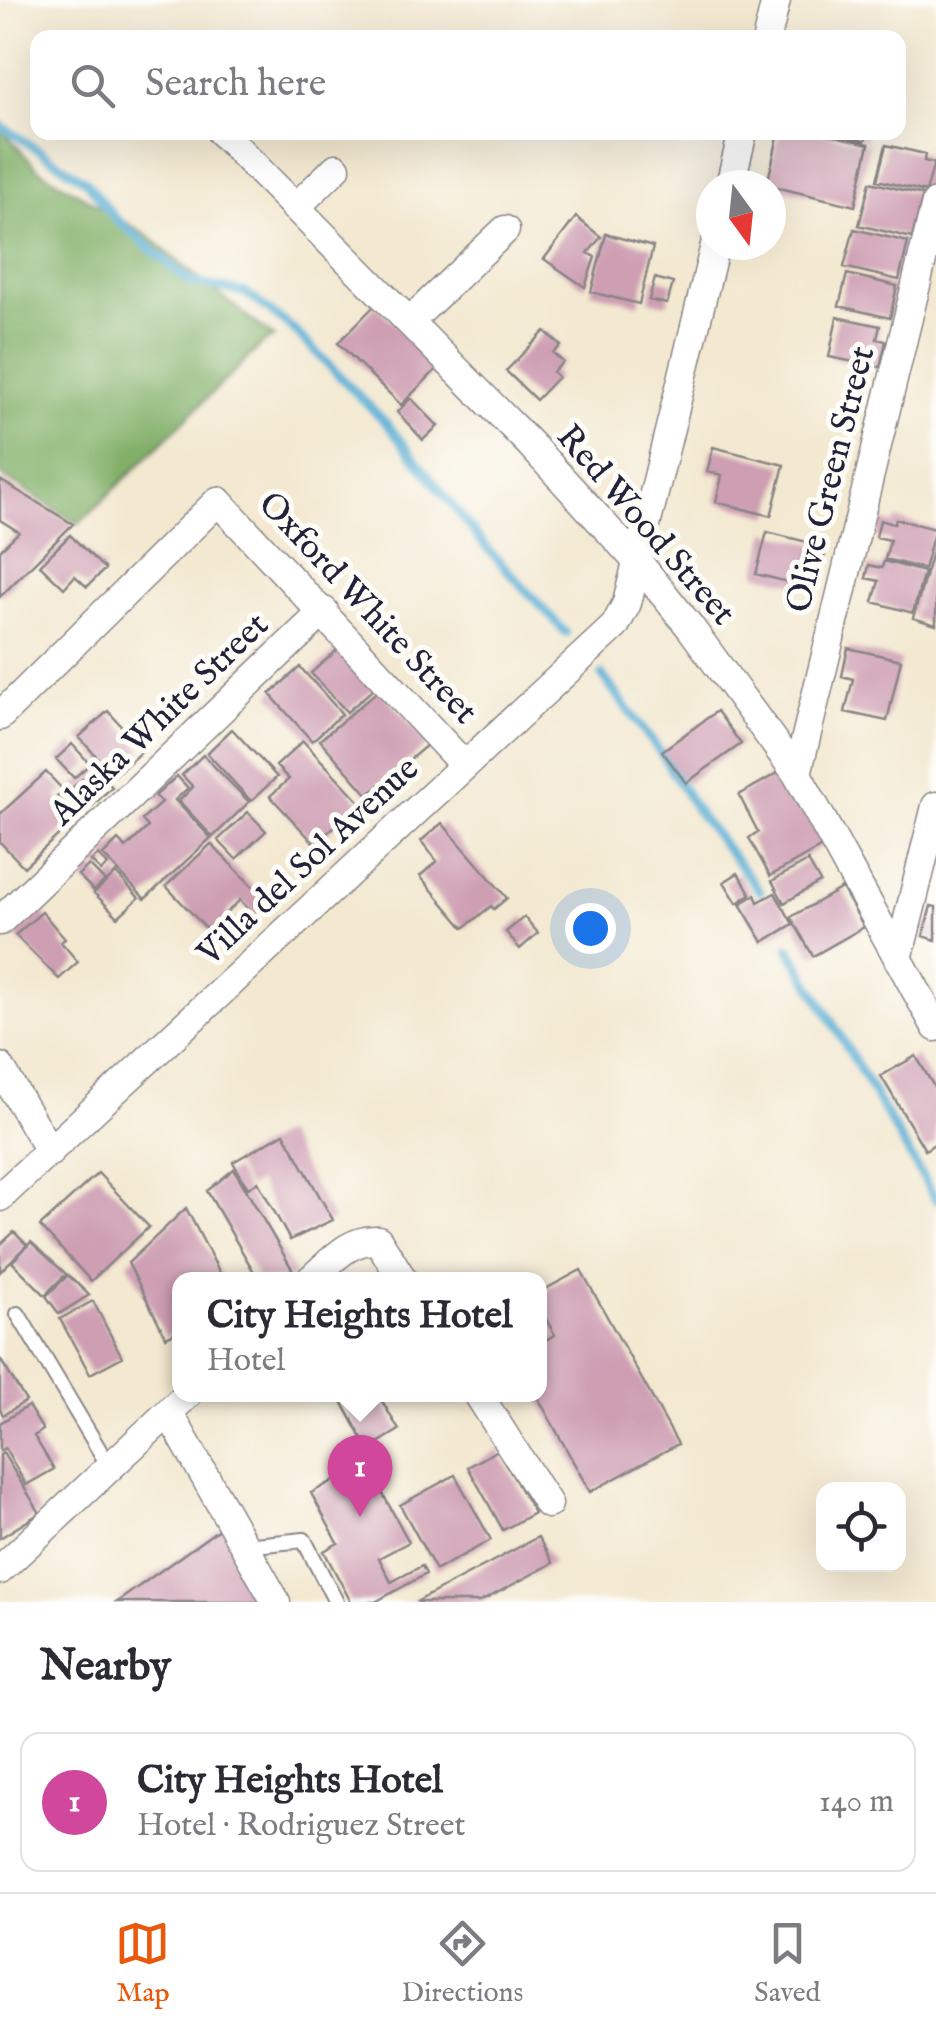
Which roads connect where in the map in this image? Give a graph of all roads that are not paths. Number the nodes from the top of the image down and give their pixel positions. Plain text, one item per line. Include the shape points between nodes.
1 (776, 0) edge
2 (769, 30) edge
3 (229, 140) edge
4 (741, 140) edge
5 (336, 168) dead end
6 (734, 170) edge
7 (936, 203) edge
8 (295, 208) junction
9 (505, 230) dead end
10 (712, 260) edge
11 (410, 321) junction
12 (637, 561) junction
13 (324, 610) junction
14 (0, 716) edge
15 (464, 765) junction
16 (797, 774) junction
17 (936, 806) edge
18 (0, 921) edge
19 (898, 959) junction
20 (936, 1027) edge
21 (0, 1067) edge
22 (50, 1152) junction
23 (0, 1197) edge
24 (319, 1272) edge
25 (398, 1272) edge
26 (18, 1314) dead end
27 (483, 1402) edge
28 (178, 1404) edge
29 (110, 1468) junction
30 (548, 1504) dead end
31 (244, 1546) junction
32 (0, 1570) edge
33 (276, 1602) edge
34 (336, 1602) edge

1 - 2 street
3 - 8 street, Red Wood Street
4 - 6 street
5 - 8 street
7 - 16 street, Olive Green Street
8 - 11 street, Red Wood Street
9 - 11 street
10 - 12 street, Villa del Sol Avenue
11 - 12 street, Red Wood Street
12 - 15 street, Villa del Sol Avenue via 615,626
12 - 16 street, Red Wood Street
13 - 14 street, Oxford White Street via 218,502
13 - 15 street, Oxford White Street
13 - 18 street, Alaska White Street
15 - 22 street, Villa del Sol Avenue
16 - 19 street, Red Wood Street
17 - 19 street
19 - 20 street, Red Wood Street
21 - 22 street
22 - 23 street, Villa del Sol Avenue
24 - 25 street via 366,1239 378,1240
26 - 29 lane
27 - 30 street
28 - 29 street
28 - 31 street
29 - 32 street
31 - 33 street
31 - 34 lane via 304,1540

